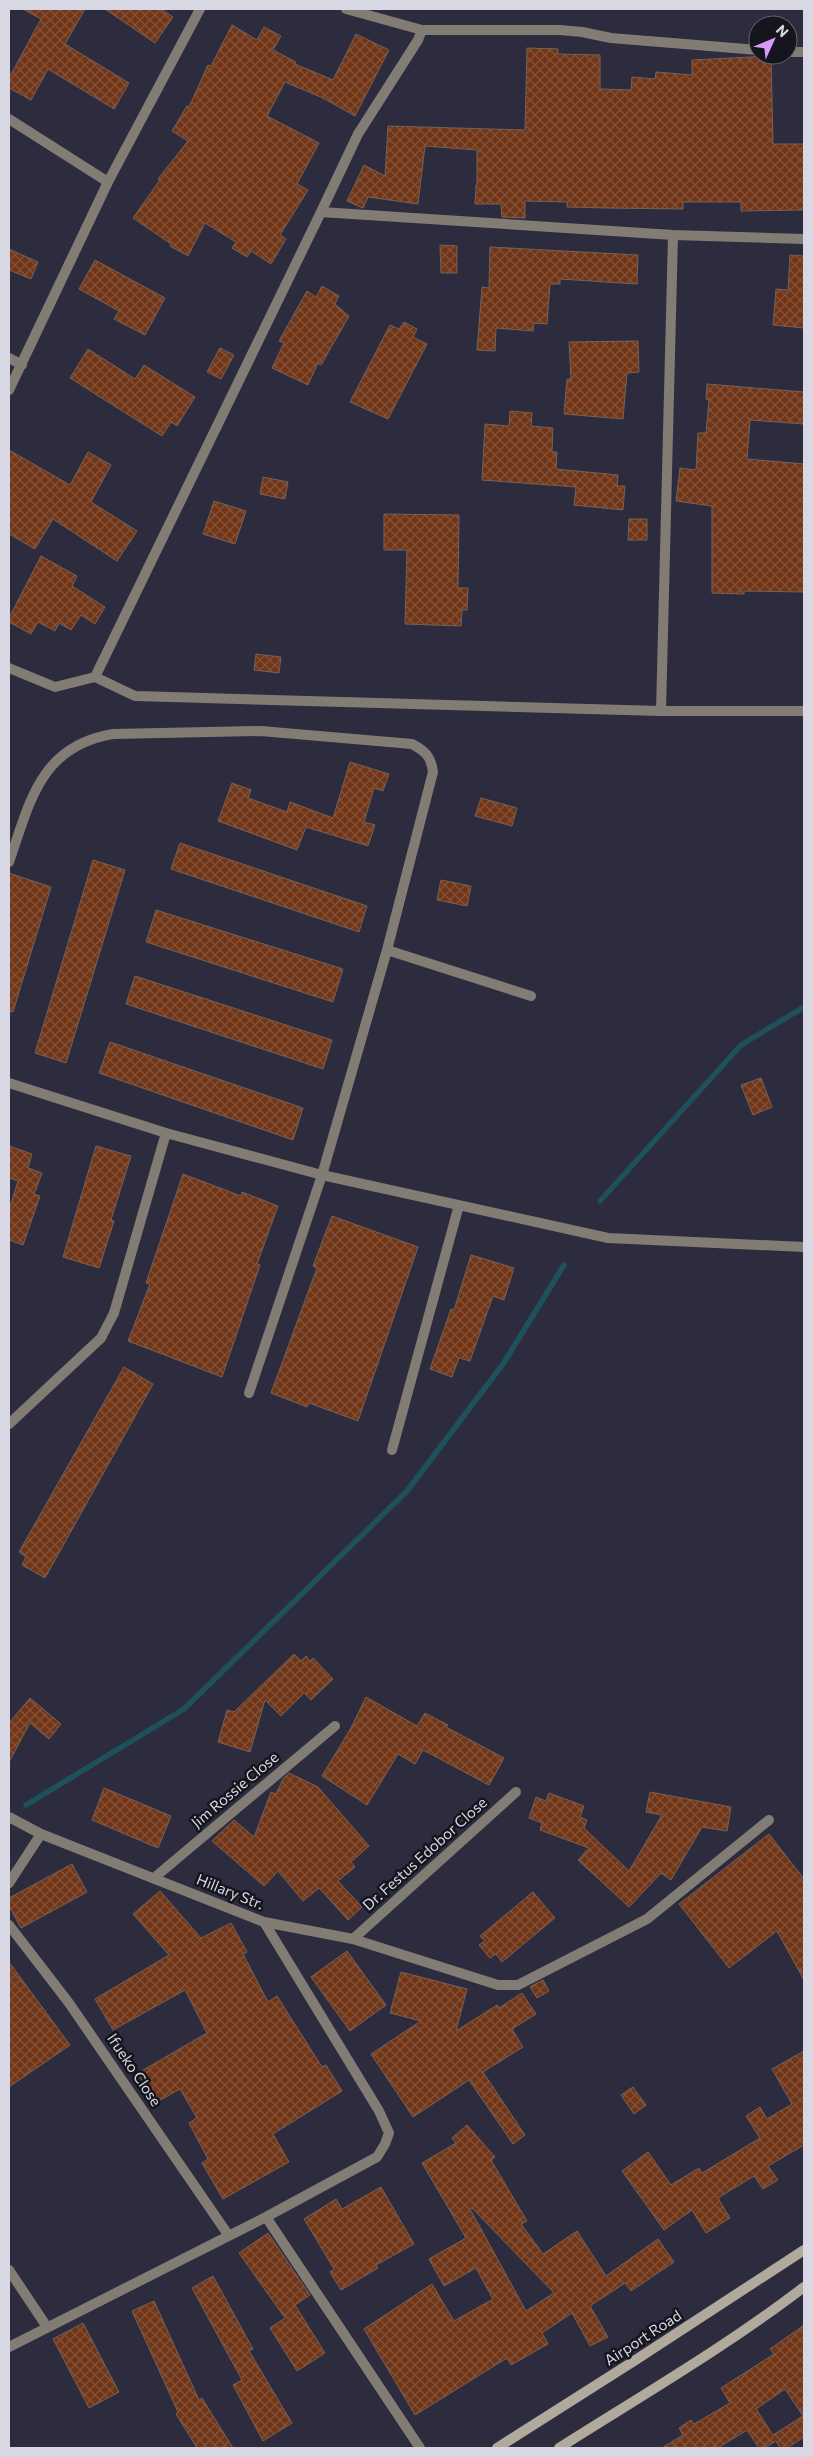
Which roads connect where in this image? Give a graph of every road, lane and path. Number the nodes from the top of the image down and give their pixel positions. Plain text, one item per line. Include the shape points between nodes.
1 (200, 9) edge
2 (346, 9) edge
3 (422, 30) junction
4 (748, 49) edge
5 (9, 119) edge
6 (108, 182) junction
7 (322, 212) junction
8 (673, 235) junction
9 (804, 239) edge
10 (9, 358) edge
11 (22, 365) junction
12 (9, 390) edge
13 (9, 668) edge
14 (95, 677) junction
15 (661, 711) junction
16 (804, 712) edge
17 (9, 862) edge
18 (386, 950) junction
19 (531, 996) dead end
20 (9, 1083) edge
21 (166, 1133) junction
22 (322, 1175) junction
23 (459, 1205) junction
24 (804, 1247) edge
25 (249, 1393) dead end
26 (9, 1424) edge
27 (392, 1450) dead end
28 (335, 1726) dead end
29 (516, 1792) dead end
30 (9, 1817) edge
31 (769, 1820) dead end
32 (41, 1834) junction
33 (154, 1878) junction
34 (9, 1883) edge
35 (264, 1922) junction
36 (9, 1925) edge
37 (353, 1939) junction
38 (266, 2217) junction
39 (229, 2236) junction
40 (804, 2250) edge
41 (9, 2270) edge
42 (804, 2287) edge
43 (47, 2327) junction
44 (9, 2347) edge
45 (420, 2448) edge
46 (496, 2448) edge
47 (559, 2448) edge

1 - 6 street
2 - 3 street
3 - 4 street via 560,30 611,38
3 - 7 street via 358,134
5 - 6 street
6 - 11 street
7 - 8 street
7 - 14 street
8 - 9 street
8 - 15 street
10 - 11 street
11 - 12 street
13 - 14 street via 55,687
14 - 15 street via 135,696
15 - 16 street
17 - 18 street via 35,788 45,773 76,746 94,738 113,734 262,731 412,744 425,751 432,760 433,772
18 - 19 street
18 - 22 street
20 - 21 street
21 - 22 street
21 - 26 street via 114,1314 101,1338
22 - 23 street
22 - 25 street
23 - 24 street via 608,1238
23 - 27 street
28 - 33 street, Jim Rossie Close
29 - 37 street, Dr. Festus Edobor Close
30 - 32 street, Hillary Str.
31 - 37 street via 646,1918 518,1985 498,1985
32 - 33 street, Hillary Str.
32 - 34 street
33 - 35 street, Hillary Str.
35 - 37 street
35 - 38 street, Hillary Str. via 379,2111 389,2133 386,2144 376,2157
36 - 39 street, Ifueko Close via 69,2003
38 - 39 street
38 - 45 street
39 - 43 street
40 - 46 main road, Airport Road
41 - 43 street
42 - 47 main road
43 - 44 street

